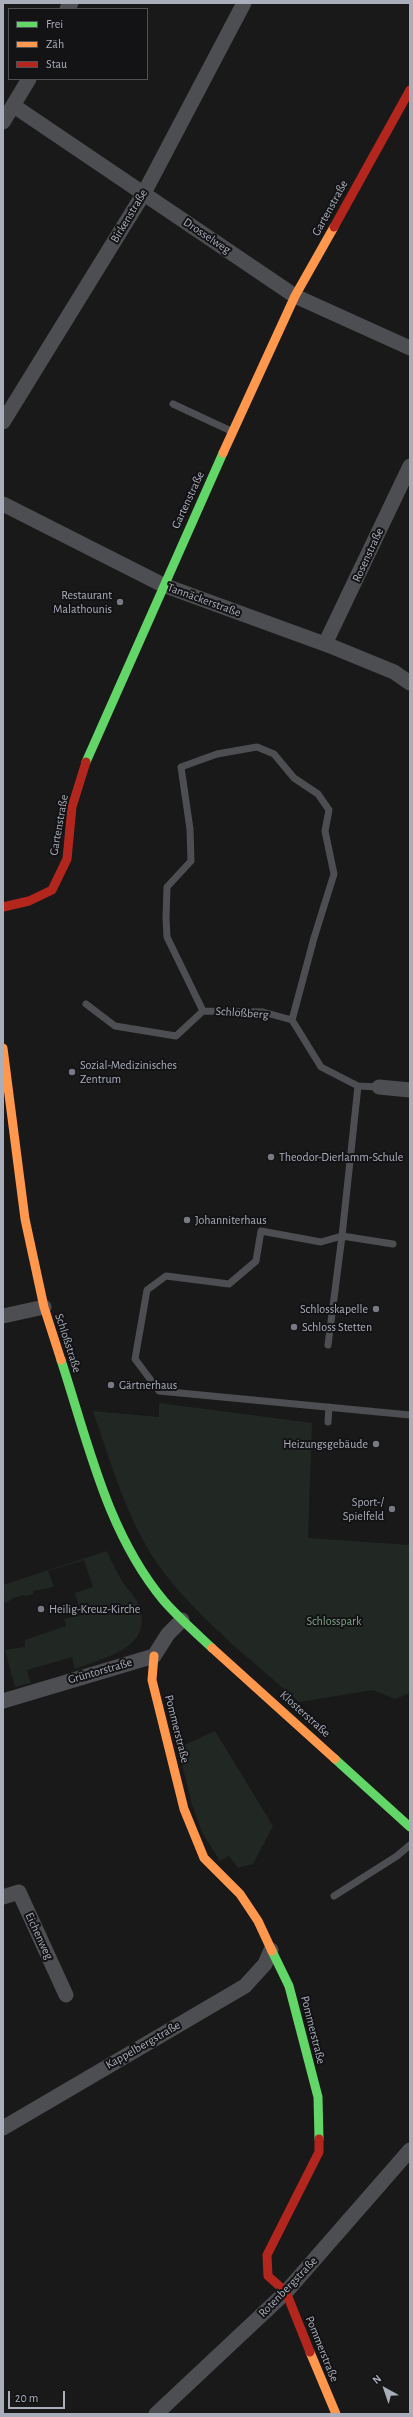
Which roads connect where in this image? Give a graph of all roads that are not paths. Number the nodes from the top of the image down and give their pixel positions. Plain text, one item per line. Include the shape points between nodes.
1 (244, 3) edge
2 (28, 80) edge
3 (410, 90) edge
4 (14, 106) junction
5 (3, 122) edge
6 (144, 193) junction
7 (295, 296) junction
8 (410, 348) edge
9 (173, 404) dead end
10 (3, 422) edge
11 (233, 432) junction
12 (410, 466) edge
13 (3, 504) edge
14 (163, 585) junction
15 (326, 644) junction
16 (410, 683) edge
17 (3, 907) edge
18 (86, 1004) dead end
19 (203, 1011) junction
20 (292, 1020) junction
21 (3, 1048) edge
22 (358, 1086) junction
23 (379, 1087) joint
24 (410, 1090) edge
25 (342, 1236) junction
26 (393, 1244) dead end
27 (44, 1307) junction
28 (3, 1316) edge
29 (328, 1345) dead end
30 (329, 1407) junction
31 (410, 1415) edge
32 (328, 1422) dead end
33 (182, 1620) junction
34 (154, 1656) junction
35 (3, 1701) edge
36 (410, 1827) edge
37 (410, 1845) edge
38 (334, 1896) dead end
39 (3, 1897) edge
40 (271, 1950) junction
41 (66, 1995) dead end
42 (3, 2128) edge
43 (410, 2150) edge
44 (286, 2292) junction
45 (156, 2414) edge
46 (336, 2414) edge

1 - 6 street, Birkenstraße
2 - 4 street
3 - 7 street, Gartenstraße
4 - 5 street
4 - 6 street, Drosselweg
6 - 7 street, Drosselweg
6 - 10 street, Birkenstraße
7 - 8 street, Drosselweg
7 - 11 street, Gartenstraße
9 - 11 lane
11 - 14 street, Gartenstraße
12 - 15 street, Rosenstraße
13 - 14 street, Tannäckerstraße
14 - 15 street, Tannäckerstraße
14 - 17 street, Gartenstraße via 83,770 72,807 67,859 52,890 30,901
15 - 16 street, Tannäckerstraße via 394,672
18 - 19 lane, Schloßberg via 116,1026 176,1036
19 - 20 lane, Schloßberg via 263,1012
19 - 20 lane via 167,936 168,886 191,861 190,829 181,767 217,754 257,747 274,754 294,778 318,794 329,810 325,831 334,874
20 - 22 lane via 321,1067
21 - 27 street, Schloßstraße via 25,1219
22 - 23 lane
22 - 25 lane
23 - 24 street
25 - 26 lane
25 - 29 lane
25 - 30 lane via 321,1242 262,1231 256,1261 229,1284 166,1276 147,1290 135,1359 159,1391
27 - 28 street
27 - 33 street, Schloßstraße via 111,1514 141,1570
30 - 31 lane
30 - 32 lane
33 - 34 street via 168,1634
33 - 36 street, Klosterstraße
34 - 35 street, Grüntorstraße
34 - 40 street, Pommerstraße via 152,1680 184,1809 204,1858 240,1894 258,1921
37 - 38 lane via 398,1856
39 - 41 street, Eichenweg via 19,1892
40 - 42 street, Kappelbergstraße via 265,1964 245,1986
40 - 44 street, Pommerstraße via 289,1986 318,2097 319,2152 267,2255 268,2276
43 - 44 street, Rotenbergstraße
44 - 45 street, Rotenbergstraße
44 - 46 street, Pommerstraße

